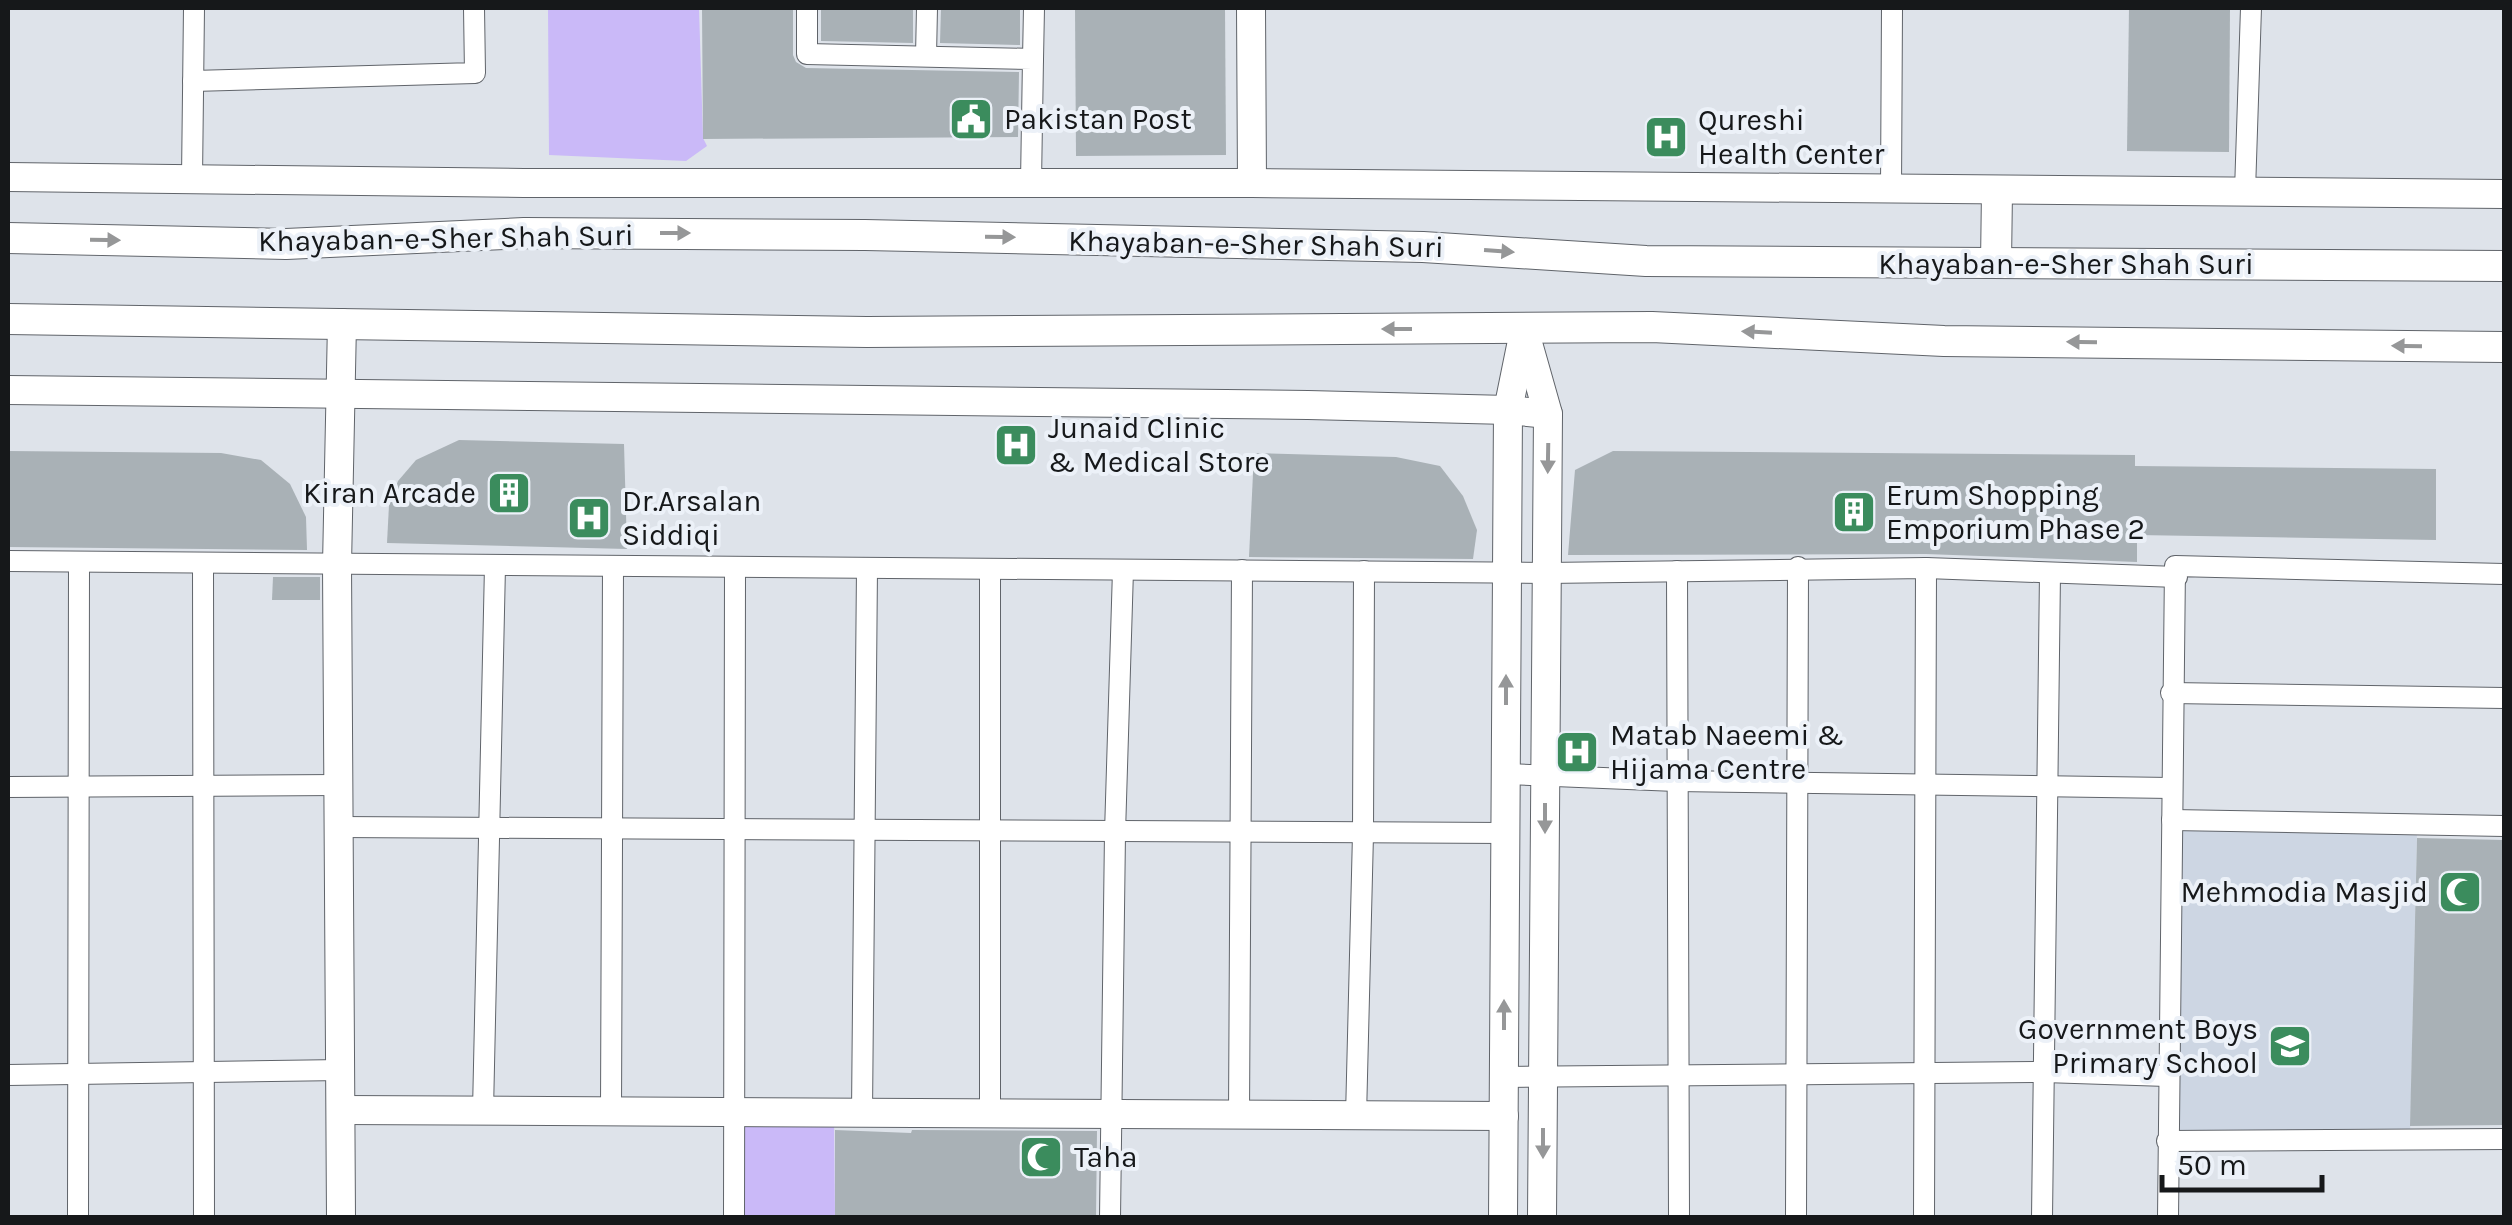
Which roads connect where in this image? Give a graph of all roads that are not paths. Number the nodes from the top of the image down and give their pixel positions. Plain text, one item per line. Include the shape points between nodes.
1 (194, 8) edge
2 (474, 8) edge
3 (807, 8) edge
4 (926, 8) edge
5 (1034, 8) edge
6 (1251, 8) edge
7 (1892, 8) edge
8 (2251, 8) edge
9 (926, 56) junction
10 (1033, 59) junction
11 (193, 81) junction
12 (8, 177) edge
13 (192, 178) junction
14 (1031, 182) junction
15 (1252, 183) junction
16 (1891, 189) junction
17 (1996, 191) junction
18 (2244, 191) junction
19 (2504, 194) edge
20 (8, 238) edge
21 (1996, 263) junction
22 (2504, 266) edge
23 (2464, 267) junction
24 (2504, 275) edge
25 (8, 319) edge
26 (342, 323) junction
27 (1524, 329) junction
28 (2504, 347) edge
29 (8, 390) edge
30 (339, 392) junction
31 (1508, 410) junction
32 (1548, 414) junction
33 (8, 561) edge
34 (79, 562) junction
35 (203, 563) junction
36 (337, 565) junction
37 (495, 566) junction
38 (613, 566) junction
39 (735, 567) junction
40 (1798, 567) junction
41 (868, 568) junction
42 (1926, 568) junction
43 (990, 569) junction
44 (1123, 570) junction
45 (1242, 570) junction
46 (1364, 571) junction
47 (1676, 571) junction
48 (1507, 572) junction
49 (1546, 572) junction
50 (2050, 572) junction
51 (2504, 574) edge
52 (2177, 577) junction
53 (2171, 692) junction
54 (2504, 698) edge
55 (1506, 774) junction
56 (1545, 774) junction
57 (1676, 781) junction
58 (1798, 781) junction
59 (1923, 784) junction
60 (339, 785) junction
61 (2049, 785) junction
62 (8, 786) edge
63 (77, 786) junction
64 (202, 786) junction
65 (2171, 788) junction
66 (2172, 820) junction
67 (340, 826) junction
68 (2504, 826) edge
69 (490, 828) junction
70 (612, 828) junction
71 (735, 829) junction
72 (865, 830) junction
73 (991, 831) junction
74 (1115, 832) junction
75 (1506, 833) junction
76 (1240, 834) junction
77 (1363, 834) junction
78 (342, 1070) junction
79 (202, 1072) junction
80 (2044, 1072) junction
81 (1926, 1073) junction
82 (78, 1074) junction
83 (1679, 1074) junction
84 (1798, 1074) junction
85 (8, 1075) edge
86 (2167, 1076) junction
87 (1504, 1077) junction
88 (1543, 1078) junction
89 (342, 1110) junction
90 (483, 1111) junction
91 (611, 1112) junction
92 (734, 1112) junction
93 (862, 1114) junction
94 (990, 1114) junction
95 (1113, 1115) junction
96 (1238, 1116) junction
97 (1504, 1116) junction
98 (1356, 1117) junction
99 (2504, 1139) edge
100 (2167, 1141) junction
101 (78, 1218) edge
102 (204, 1218) edge
103 (341, 1218) edge
104 (734, 1218) edge
105 (1110, 1218) edge
106 (1503, 1218) edge
107 (1542, 1218) edge
108 (1678, 1218) edge
109 (1796, 1218) edge
110 (1924, 1218) edge
111 (2042, 1218) edge
112 (2168, 1218) edge

1 - 11 street
2 - 11 street via 475,73
3 - 9 street via 807,54
4 - 9 street
5 - 10 street
6 - 15 street
7 - 16 street
8 - 18 street
9 - 10 street
10 - 14 street
11 - 13 street
12 - 13 street
13 - 14 street
14 - 15 street
15 - 16 street
16 - 17 street
17 - 18 street
17 - 21 main road
18 - 19 street
20 -> 21 main road, Khayaban-e-Sher Shah Suri via 286,244 524,232 865,234 1423,246 1646,261
21 - 23 main road, Khayaban-e-Sher Shah Suri
22 - 23 main road, Khayaban-e-Sher Shah Suri
23 - 24 main road
25 - 26 main road
27 -> 26 main road via 867,332
26 - 30 street
28 -> 27 main road
27 - 31 street
27 - 32 street
29 - 30 street
30 - 31 street
30 - 36 street
31 - 32 street
31 - 48 street
32 -> 49 street
33 - 34 street
34 - 35 street
34 - 63 street
35 - 36 street
35 - 64 street
36 - 37 street
36 - 60 street
37 - 38 street
37 - 69 street
38 - 39 street
38 - 70 street
39 - 41 street
39 - 71 street
40 - 42 street
40 - 47 street
40 - 58 street
41 - 43 street
41 - 72 street
42 - 50 street
42 - 59 street
43 - 44 street
43 - 73 street
44 - 45 street
44 - 74 street
45 - 46 street
45 - 76 street
46 - 48 street
46 - 77 street
47 - 49 street
47 - 57 street
48 - 49 street
55 -> 48 street
49 - 56 street
50 - 52 street
50 - 61 street
51 - 52 street via 2175,566
52 - 53 street
53 - 54 street
53 - 65 street
55 - 56 street
55 - 75 street
56 - 57 street
56 -> 88 street
57 - 58 street
57 - 83 street
58 - 59 street
58 - 84 street
59 - 61 street
59 - 81 street
60 - 64 street
60 - 67 street
61 - 65 street
61 - 80 street
62 - 63 street
63 - 64 street
63 - 82 street
64 - 79 street
65 - 66 street
66 - 68 street
66 - 86 street
67 - 69 street
67 - 78 street
69 - 70 street
69 - 90 street
70 - 71 street
70 - 91 street
71 - 72 street
71 - 92 street
72 - 73 street
72 - 93 street
73 - 74 street
73 - 94 street
74 - 76 street
74 - 95 street
75 - 77 street
87 -> 75 street
76 - 77 street
76 - 96 street
77 - 98 street
78 - 79 street
78 - 89 street
79 - 82 street
79 - 102 street
80 - 81 street
80 - 86 street
80 - 111 street
81 - 84 street
81 - 110 street
82 - 85 street
82 - 101 street
83 - 84 street
83 - 88 street
83 - 108 street
84 - 109 street
86 - 100 street
87 - 88 street
87 - 97 street
88 -> 107 street
89 - 90 street
89 - 103 street
90 - 91 street
91 - 92 street
92 - 93 street
92 - 104 street
93 - 94 street
94 - 95 street
95 - 96 street
95 - 105 street
96 - 98 street
97 - 98 street
97 - 106 street
99 - 100 street
100 - 112 street

